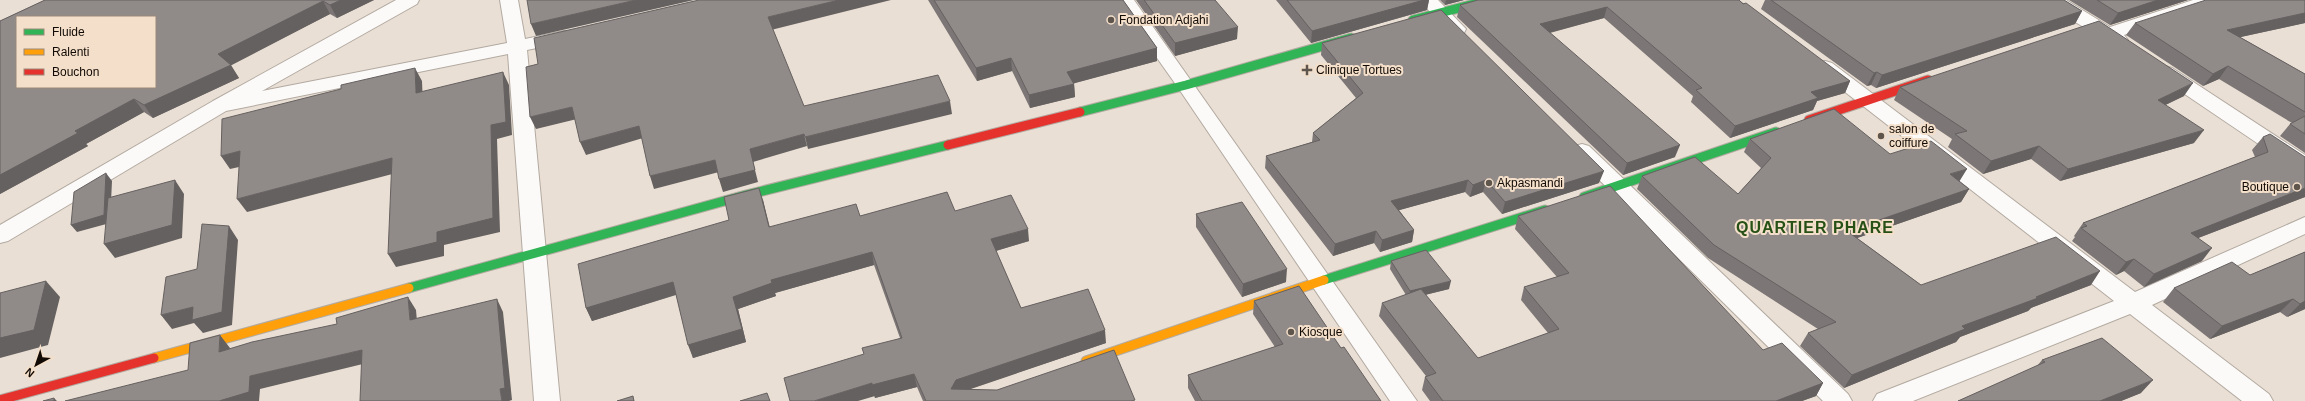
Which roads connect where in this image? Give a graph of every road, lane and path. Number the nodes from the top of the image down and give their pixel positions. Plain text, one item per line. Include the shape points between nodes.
1 (410, 0) edge
2 (509, 0) edge
3 (1125, 0) edge
4 (1490, 0) edge
5 (2053, 0) edge
6 (2212, 0) edge
7 (1434, 6) edge
8 (1402, 23) edge
9 (2094, 30) junction
10 (578, 34) edge
11 (1363, 34) edge
12 (1472, 44) edge
13 (517, 48) junction
14 (1811, 57) edge
15 (1936, 77) edge
16 (1186, 85) junction
17 (1869, 99) junction
18 (220, 106) junction
19 (1803, 122) edge
20 (1788, 128) edge
21 (1569, 139) edge
22 (2305, 165) edge
23 (1619, 186) junction
24 (1574, 200) edge
25 (1551, 208) edge
26 (2305, 225) edge
27 (0, 235) edge
28 (535, 254) junction
29 (1320, 281) junction
30 (2134, 303) junction
31 (1080, 363) edge
32 (0, 400) edge
33 (547, 401) edge
34 (1404, 401) edge
35 (1840, 401) edge
36 (1886, 401) edge
37 (2260, 401) edge

1 - 18 street
2 - 13 street
3 - 16 street
4 - 7 street
5 - 9 street
6 - 9 street
7 - 8 street
7 - 12 street
9 - 22 street via 2141,56
10 - 13 street
11 - 16 street
13 - 18 street
13 - 28 street
14 - 17 street
15 - 17 street
16 - 28 street via 746,195
16 - 29 street
17 - 19 street
17 - 30 street
18 - 27 street
20 - 23 street
21 - 23 street
23 - 24 street
23 - 35 street
25 - 29 street
26 - 30 street
28 - 32 street
28 - 33 street
29 - 31 street
29 - 34 street
30 - 36 street
30 - 37 street

